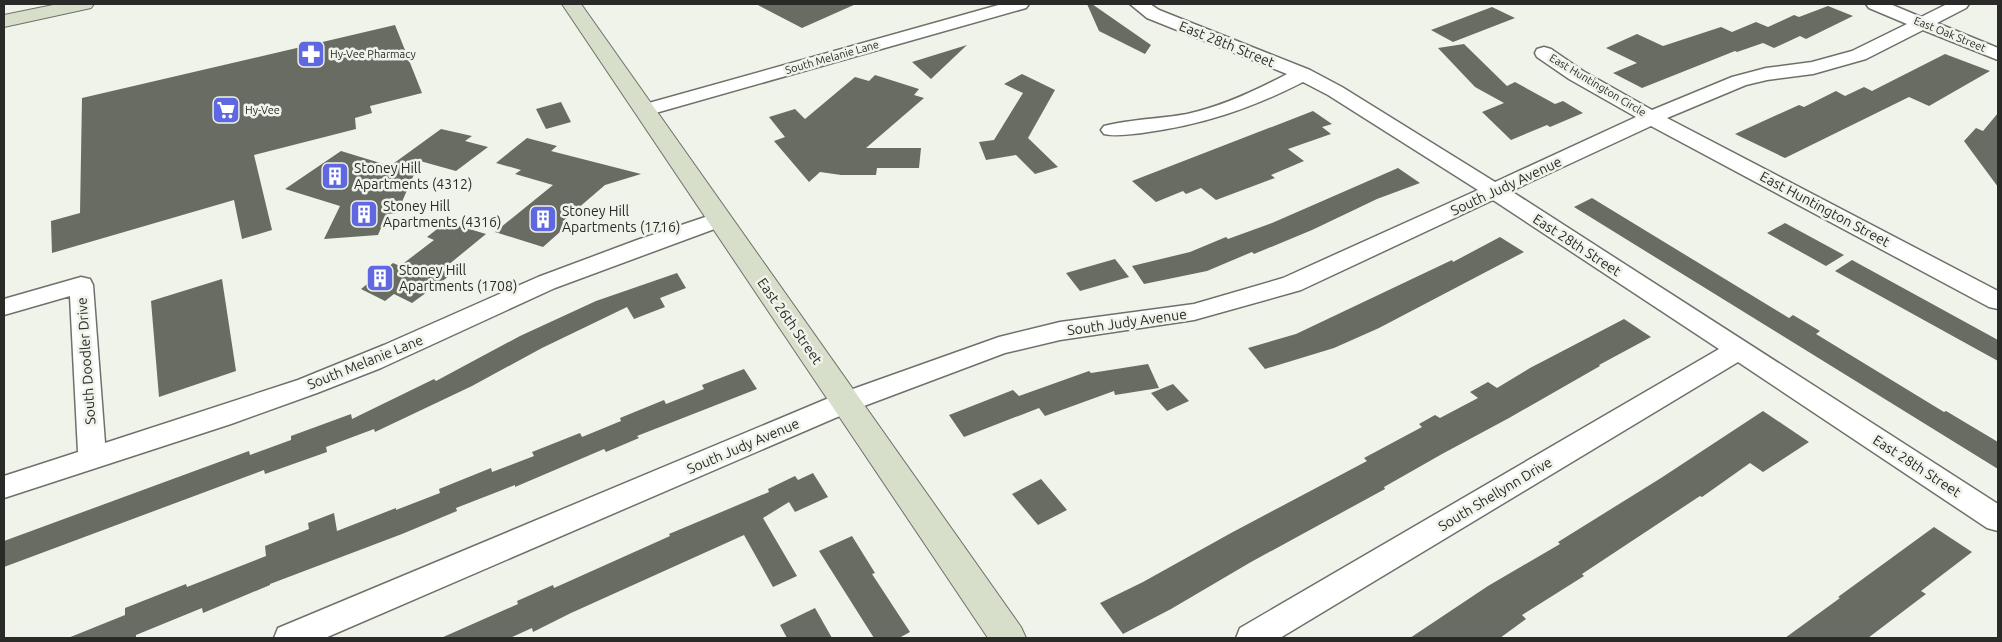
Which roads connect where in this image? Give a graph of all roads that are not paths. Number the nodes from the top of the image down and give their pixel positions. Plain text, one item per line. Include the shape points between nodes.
1 (84, 4) edge
2 (572, 4) edge
3 (1020, 4) edge
4 (1139, 4) edge
5 (1875, 4) edge
6 (1960, 4) edge
7 (4, 21) edge
8 (1920, 22) junction
9 (1544, 53) dead end
10 (1998, 54) edge
11 (1302, 74) junction
12 (645, 110) junction
13 (1651, 118) junction
14 (1111, 130) dead end
15 (1495, 192) junction
16 (720, 219) junction
17 (1998, 301) edge
18 (4, 307) edge
19 (1738, 350) junction
20 (846, 402) junction
21 (92, 457) junction
22 (4, 487) edge
23 (1998, 519) edge
24 (290, 638) edge
25 (1008, 638) edge
26 (1252, 638) edge

1 - 7 main road
2 - 12 main road, East 26th Street
3 - 12 street, South Melanie Lane
4 - 11 street, East 28th Street via 1153,14
5 - 8 street, East Oak Street
6 - 8 street, South Judy Avenue
8 - 10 street, East Oak Street
8 - 13 street, South Judy Avenue via 1859,55 1813,68 1740,80
9 - 13 street, East Huntington Circle
11 - 14 street via 1265,94 1214,113 1169,123
11 - 15 street, East 28th Street via 1335,91
12 - 16 main road, East 26th Street
13 - 15 street, South Judy Avenue
13 - 17 street, East Huntington Street
15 - 19 street, East 28th Street
15 - 20 street, South Judy Avenue via 1292,284 1194,312 1060,331 999,346
16 - 20 main road, East 26th Street
16 - 21 street, South Melanie Lane via 580,269 348,371 255,405
18 - 21 street, South Doodler Drive via 81,285
19 - 23 street, East 28th Street
19 - 26 street, South Shellynn Drive
20 - 24 street, South Judy Avenue
20 - 25 main road, East 26th Street
21 - 22 street, South Melanie Lane

